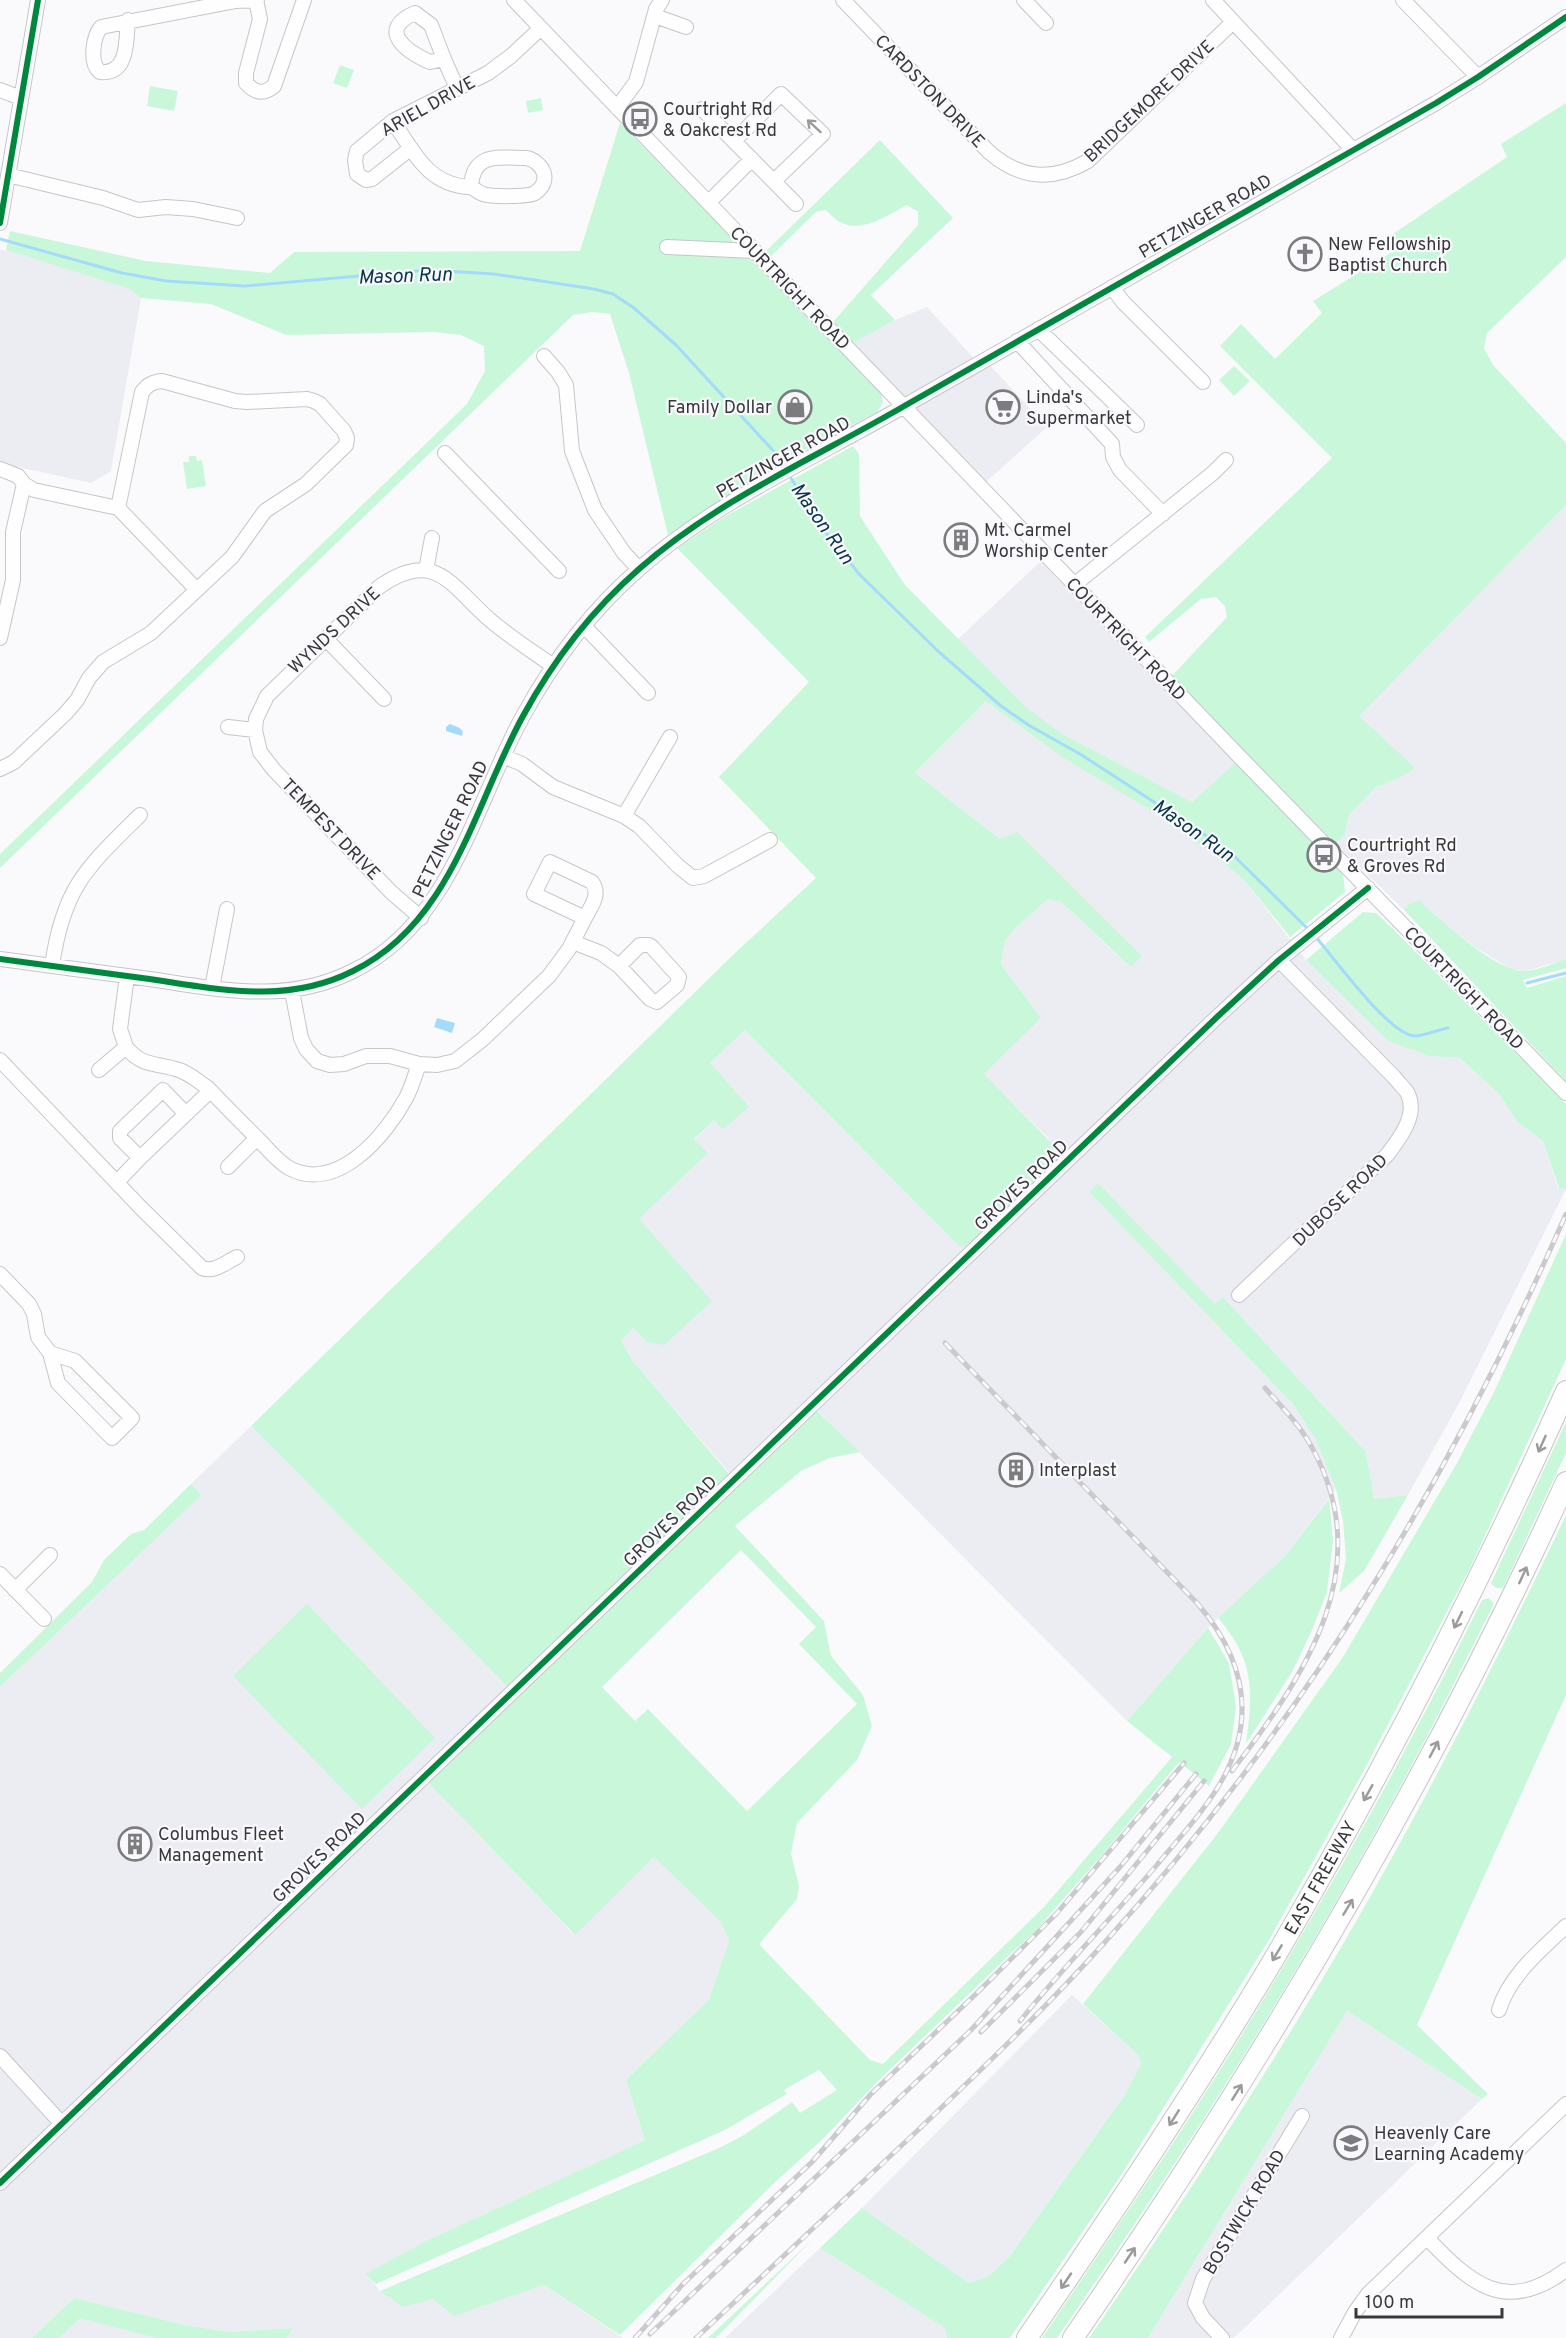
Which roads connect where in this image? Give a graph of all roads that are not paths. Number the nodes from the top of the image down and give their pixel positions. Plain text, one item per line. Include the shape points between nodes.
1 (38, 0) edge
2 (257, 0) edge
3 (304, 0) edge
4 (514, 0) edge
5 (662, 0) edge
6 (1024, 0) edge
7 (1213, 0) edge
8 (1403, 0) edge
9 (846, 1) edge
10 (166, 7) edge
11 (655, 16) junction
12 (1566, 17) edge
13 (128, 21) dead end
14 (1233, 22) junction
15 (1046, 23) dead end
16 (686, 27) dead end
17 (541, 28) junction
18 (444, 59) dead end
19 (1478, 77) junction
20 (458, 88) junction
21 (0, 90) edge
22 (21, 98) junction
23 (618, 108) junction
24 (702, 110) dead end
25 (393, 121) junction
26 (735, 140) junction
27 (411, 148) junction
28 (1353, 150) junction
29 (752, 159) junction
30 (1024, 173) joint
31 (8, 175) junction
32 (775, 180) junction
33 (471, 187) junction
34 (709, 202) junction
35 (796, 204) dead end
36 (237, 218) dead end
37 (0, 223) edge
38 (667, 247) dead end
39 (755, 252) junction
40 (1112, 287) junction
41 (1038, 329) junction
42 (1017, 341) junction
43 (544, 356) dead end
44 (1203, 382) dead end
45 (904, 406) junction
46 (1137, 425) dead end
47 (445, 453) dead end
48 (1226, 460) dead end
49 (0, 469) edge
50 (24, 485) junction
51 (118, 508) junction
52 (1162, 514) junction
53 (432, 538) dead end
54 (639, 569) junction
55 (426, 570) junction
56 (559, 571) dead end
57 (1074, 585) junction
58 (197, 590) junction
59 (584, 627) junction
60 (0, 638) edge
61 (326, 639) junction
62 (553, 666) junction
63 (648, 693) dead end
64 (384, 699) dead end
65 (228, 728) dead end
66 (255, 730) junction
67 (670, 737) dead end
68 (503, 756) junction
69 (0, 769) edge
70 (140, 816) dead end
71 (624, 816) junction
72 (770, 840) dead end
73 (1368, 888) junction
74 (227, 909) dead end
75 (421, 918) junction
76 (585, 918) junction
77 (573, 942) junction
78 (0, 959) edge
79 (1279, 960) junction
80 (52, 966) junction
81 (619, 966) junction
82 (127, 976) junction
83 (212, 988) junction
84 (292, 991) junction
85 (126, 1047) junction
86 (0, 1060) edge
87 (419, 1064) junction
88 (99, 1070) dead end
89 (210, 1091) junction
90 (1566, 1093) edge
91 (186, 1114) junction
92 (257, 1138) junction
93 (140, 1158) junction
94 (228, 1167) dead end
95 (117, 1182) junction
96 (237, 1257) dead end
97 (0, 1274) edge
98 (1239, 1295) dead end
99 (50, 1353) junction
100 (1566, 1391) edge
101 (1566, 1482) edge
102 (50, 1555) dead end
103 (0, 1574) edge
104 (15, 1590) junction
105 (44, 1619) dead end
106 (1566, 1926) edge
107 (1499, 2010) dead end
108 (0, 2056) edge
109 (1566, 2104) edge
110 (1302, 2116) dead end
111 (63, 2124) junction
112 (0, 2183) edge
113 (1427, 2238) junction
114 (1566, 2270) edge
115 (1027, 2338) edge
116 (1073, 2338) edge
117 (1222, 2338) edge
118 (1341, 2338) edge

1 - 22 street
2 - 3 street via 260,19 246,82 260,93 274,86
2 - 10 street
4 - 17 street, COURTRIGHT ROAD
5 - 11 street
6 - 15 street
7 - 14 street
8 - 19 street
9 - 30 street, CARDSTON DRIVE via 989,152
10 - 13 street
11 - 16 street
11 - 23 street via 636,82
12 - 19 street, PETZINGER ROAD
14 - 28 street
14 - 30 street, BRIDGEMORE DRIVE via 1088,161 1067,172
17 - 20 street, ARIEL DRIVE via 488,73
17 - 23 street, COURTRIGHT ROAD
18 - 20 street
19 - 28 street, PETZINGER ROAD
20 - 25 street, ARIEL DRIVE
21 - 22 street
22 - 31 street
23 - 34 street, COURTRIGHT ROAD
24 - 26 street
25 - 27 street
25 - 27 street, ARIEL DRIVE via 357,151 357,174 372,179
26 - 29 street
32 -> 26 street via 824,134 781,94
27 - 33 street via 443,182
28 - 40 street, PETZINGER ROAD
29 - 32 street
29 - 34 street
31 - 36 street via 138,210 193,209
31 - 37 street
32 - 35 street
33 - 33 street via 474,169 489,159 527,158 543,168 545,177 536,192 528,196 484,195
34 - 39 street, COURTRIGHT ROAD
38 - 39 street
39 - 45 street, COURTRIGHT ROAD
40 - 41 street, PETZINGER ROAD
40 - 44 street
41 - 42 street, PETZINGER ROAD
41 - 46 street
42 - 45 street, PETZINGER ROAD
42 - 52 street via 1112,444 1120,470
43 - 54 street via 567,385 572,451 595,510
45 - 54 street, PETZINGER ROAD via 708,518
45 - 57 street, COURTRIGHT ROAD
47 - 56 street
48 - 52 street
49 - 50 street via 18,476
50 - 51 street
50 - 60 street via 13,532 13,580
51 - 58 street
51 - 58 street via 142,392 154,382 247,402 294,399 320,404 344,431 346,445 306,484 265,511 232,557
52 - 57 street
53 - 55 street
54 - 59 street, PETZINGER ROAD
55 - 61 street, WYNDS DRIVE via 406,572 387,581
55 - 62 street via 453,583 496,625
57 - 73 street, COURTRIGHT ROAD
58 - 69 street via 152,633 104,663 66,713 14,762
59 - 62 street, PETZINGER ROAD
59 - 63 street
61 - 64 street
61 - 66 street, WYNDS DRIVE via 267,696
62 - 68 street, PETZINGER ROAD
65 - 66 street
66 - 75 street, TEMPEST DRIVE via 261,752 274,770
67 - 71 street
68 - 71 street via 522,764 553,787
68 - 75 street, PETZINGER ROAD via 446,878
70 - 80 street via 98,856 74,889 60,922
71 - 72 street via 693,878 704,876
73 - 79 street, GROVES ROAD
73 - 90 street, COURTRIGHT ROAD
74 - 83 street
75 - 84 street, PETZINGER ROAD via 376,959 322,984
76 - 76 street via 597,894 596,887 550,862 534,894
76 - 77 street
77 - 81 street via 601,953
77 - 87 street via 549,976 482,1040 455,1060
78 - 80 street, PETZINGER ROAD
79 - 98 street, DUBOSE ROAD via 1394,1077 1407,1093 1412,1112 1387,1155
79 - 111 street, GROVES ROAD
80 - 82 street, PETZINGER ROAD
81 - 81 street via 653,1002 660,1001 679,981 677,973 649,945 640,945
82 - 83 street, PETZINGER ROAD
82 - 85 street via 120,1029
83 - 84 street, PETZINGER ROAD
84 - 87 street via 301,1038 317,1061 330,1065 366,1056 390,1056
85 - 88 street
85 - 89 street via 147,1064 178,1069
86 - 95 street
87 - 92 street via 398,1113 355,1159 333,1172 308,1175 292,1170
89 - 91 street
89 - 92 street
91 - 93 street
91 - 93 street via 163,1090 122,1129 120,1138
92 - 94 street
93 - 95 street
95 - 96 street via 202,1268 214,1269
97 - 99 street via 29,1304 38,1337
99 - 99 street via 75,1361 132,1418 112,1438 58,1383
100 -> 115 highway, EAST FREEWAY via 1447,1642 1337,1848 1214,2056
116 -> 101 highway, EAST FREEWAY via 1222,2115 1367,1875 1474,1673
102 - 104 street
103 - 104 street
104 - 105 street
106 - 107 street via 1516,1978 1503,1996
108 - 111 street
109 - 113 street
110 - 117 street, BOSTWICK ROAD via 1203,2279 1195,2303
111 - 112 street, GROVES ROAD
113 - 114 street via 1465,2276 1491,2289 1532,2290
113 - 118 street via 1368,2294

